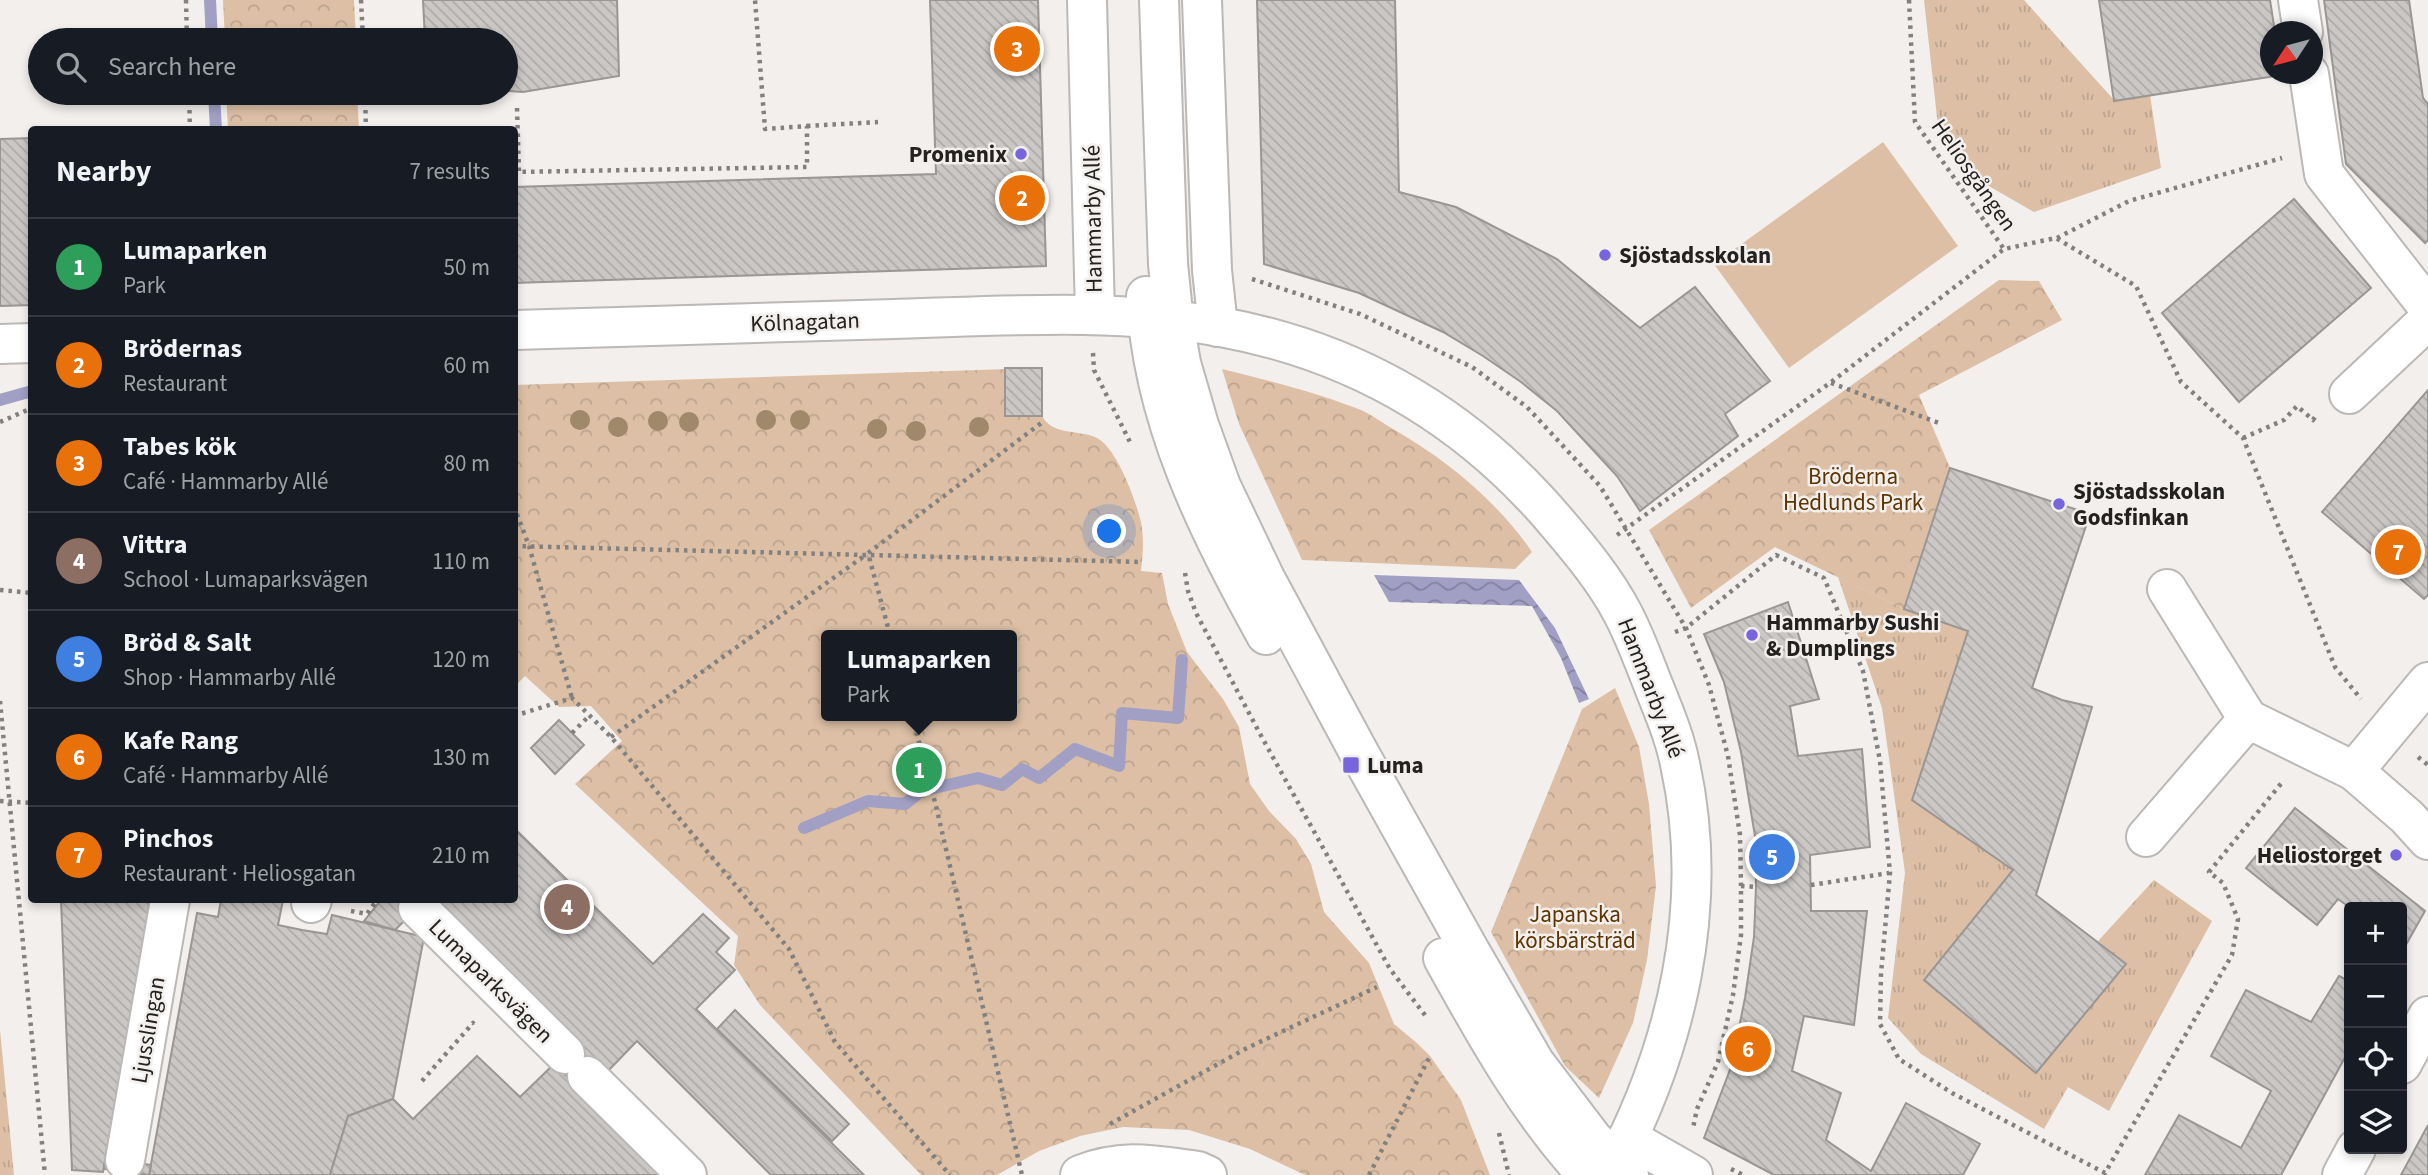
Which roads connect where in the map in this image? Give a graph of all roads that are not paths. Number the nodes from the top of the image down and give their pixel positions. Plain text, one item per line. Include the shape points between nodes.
1 (1087, 0) edge
2 (1135, 0) edge
3 (1159, 0) edge
4 (1202, 0) edge
5 (2298, 0) edge
6 (2301, 21) edge
7 (2311, 84) edge
8 (2428, 307) edge
9 (1095, 314) junction
10 (1161, 320) junction
11 (2428, 320) edge
12 (1218, 327) junction
13 (518, 330) edge
14 (28, 343) edge
15 (0, 344) edge
16 (2335, 402) road end
17 (2167, 589) dead end
18 (2428, 681) edge
19 (2248, 719) junction
20 (2354, 771) junction
21 (2146, 837) dead end
22 (2428, 840) edge
23 (169, 903) edge
24 (418, 908) dead end
25 (2428, 1016) edge
26 (2407, 1055) edge
27 (2353, 1154) edge
28 (1614, 1165) edge
29 (123, 1169) edge
30 (1090, 1171) edge
31 (687, 1175) edge
32 (1207, 1175) edge
33 (1693, 1175) edge
34 (2342, 1175) edge

1 - 9 street, Hammarby Allé
2 - 10 street
3 - 10 street via 1168,264
4 - 12 street
5 - 6 street
7 - 8 street via 2324,174
9 - 10 street, Hammarby Allé
9 - 13 street, Kölnagatan
10 - 12 street, Hammarby Allé
10 - 28 street via 1181,363 1220,486 1265,578 1535,1063
11 - 16 street
12 - 28 street, Hammarby Allé via 1303,348 1420,401 1487,449 1537,499 1585,556 1621,610 1680,761 1689,816 1691,886 1681,982 1668,1036 1650,1089
14 - 15 street
17 - 19 street
18 - 20 street
19 - 20 street
19 - 21 street
20 - 22 street
23 - 29 street, Ljusslingan
24 - 31 street, Lumaparksvägen
25 - 26 street
27 - 34 street
28 - 33 street
30 - 32 street via 1136,1163

